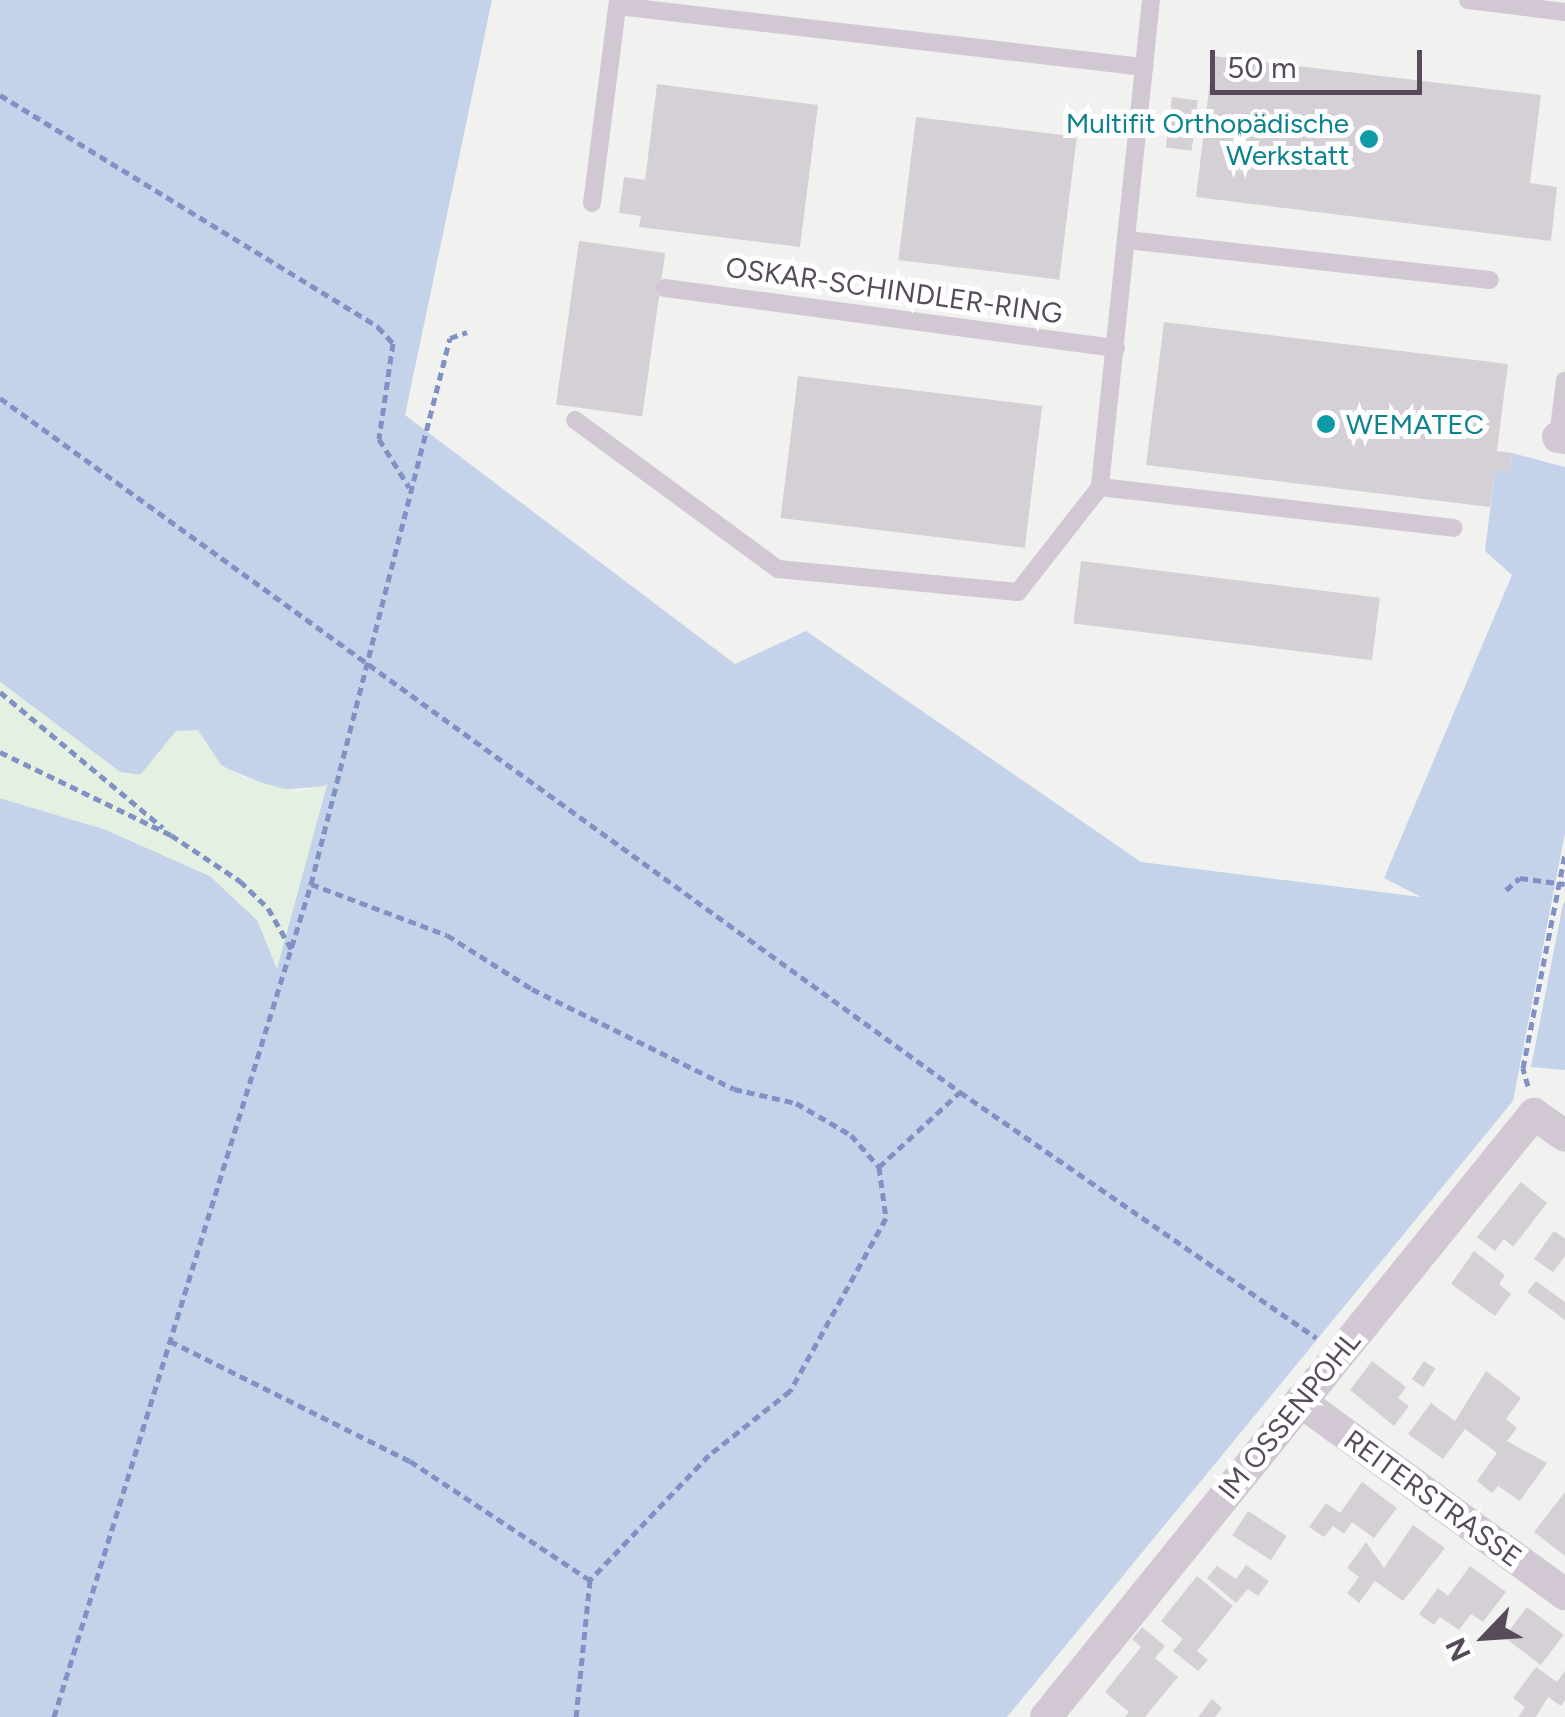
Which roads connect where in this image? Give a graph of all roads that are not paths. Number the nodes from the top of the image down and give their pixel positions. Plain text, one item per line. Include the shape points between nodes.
1 (1151, 0) edge
2 (1468, 0) edge
3 (618, 3) edge
4 (1565, 12) edge
5 (1144, 67) junction
6 (592, 203) dead end
7 (1127, 240) junction
8 (1490, 280) dead end
9 (666, 288) dead end
10 (1116, 348) junction
11 (1565, 380) edge
12 (574, 420) dead end
13 (1562, 438) edge
14 (1100, 488) junction
15 (1454, 528) dead end
16 (1565, 1136) edge
17 (1300, 1401) junction
18 (1565, 1594) edge
19 (1062, 1711) edge

1 - 5 lane
2 - 4 lane
3 - 5 lane
3 - 6 lane
5 - 7 lane
7 - 8 lane
7 - 10 lane
9 - 10 lane, OSKAR-SCHINDLER-RING
10 - 14 lane
11 - 13 lane
12 - 14 lane via 778,569 1018,592
14 - 15 lane
16 - 17 street, IM OSSENPOHL via 1534,1114
17 - 18 street, REITERSTRASSE
17 - 19 street, IM OSSENPOHL

